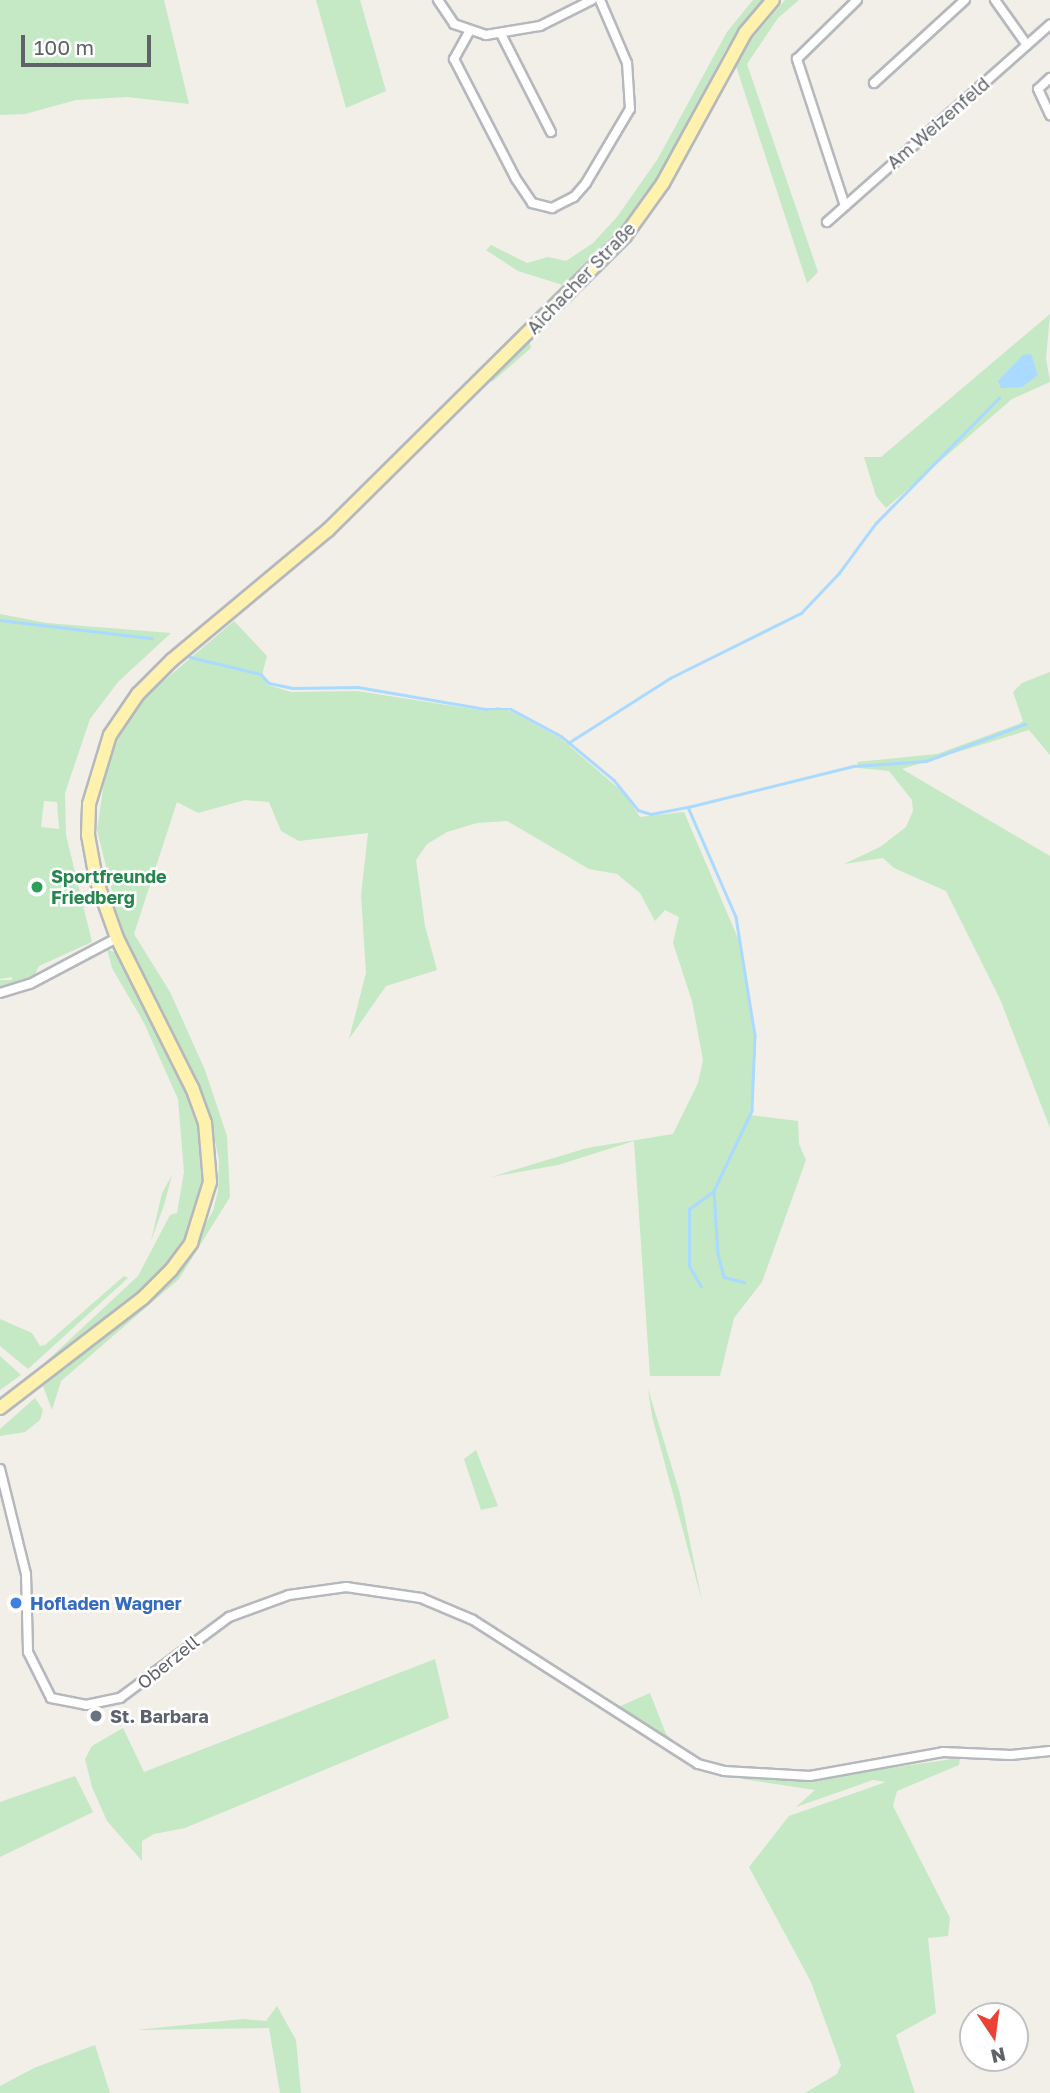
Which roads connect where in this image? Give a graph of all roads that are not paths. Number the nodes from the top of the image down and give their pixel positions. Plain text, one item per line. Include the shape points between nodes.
1 (438, 0) edge
2 (600, 0) edge
3 (773, 0) edge
4 (857, 0) edge
5 (965, 0) edge
6 (995, 0) edge
7 (590, 1) edge
8 (1050, 25) edge
9 (469, 32) junction
10 (501, 34) junction
11 (1027, 45) junction
12 (1050, 78) edge
13 (874, 83) dead end
14 (1050, 114) edge
15 (551, 132) dead end
16 (845, 206) junction
17 (827, 222) dead end
18 (117, 938) junction
19 (0, 993) edge
20 (0, 1408) edge
21 (0, 1469) edge
22 (1050, 1751) edge

1 - 9 street via 443,13
2 - 9 street via 626,64 630,109 586,183 574,197 552,208 532,203 516,180 454,59
3 - 18 main road, Aichacher Straße via 744,33 663,183 625,236 328,530 172,660 138,694 110,735 94,774 88,835 96,879
4 - 16 street via 797,59
5 - 13 street
6 - 11 street
7 - 10 street via 540,26
8 - 11 street, Am Weizenfeld
9 - 10 street
10 - 15 street
11 - 16 street, Am Weizenfeld
12 - 14 street via 1038,89
16 - 17 street, Am Weizenfeld
18 - 19 street via 49,974
18 - 20 main road, Aichacher Straße via 169,1038 205,1123 210,1156 204,1212 184,1252 143,1298
21 - 22 street, Oberzell via 25,1563 28,1652 51,1698 86,1705 120,1698 229,1617 289,1595 346,1587 421,1598 473,1620 698,1765 810,1776 943,1752

